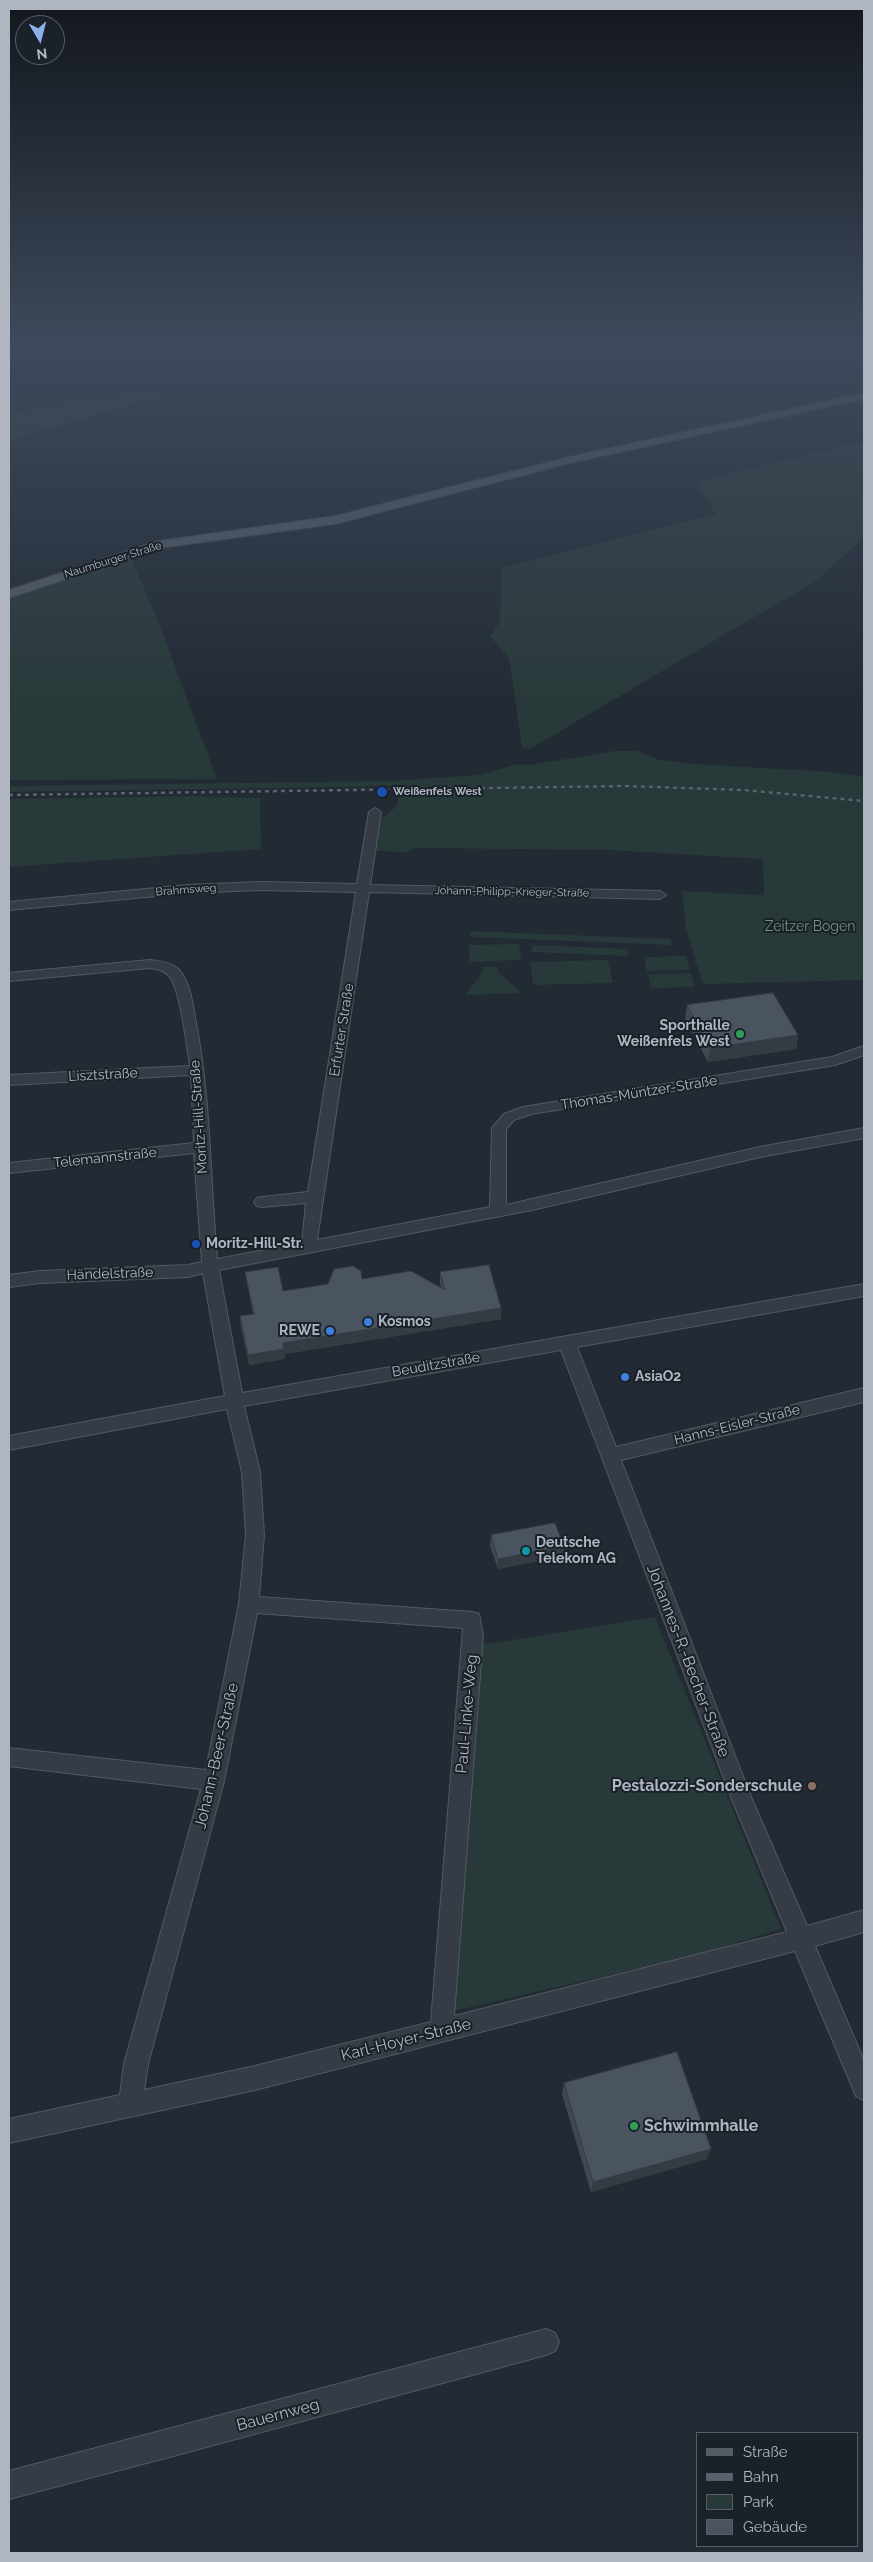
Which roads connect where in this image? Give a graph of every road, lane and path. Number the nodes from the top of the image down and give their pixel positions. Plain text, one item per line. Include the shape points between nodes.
1 (528, 471) edge
2 (9, 594) edge
3 (375, 812) dead end
4 (365, 888) junction
5 (660, 895) dead end
6 (9, 906) edge
7 (9, 977) edge
8 (864, 1050) edge
9 (198, 1070) junction
10 (9, 1080) edge
11 (864, 1133) edge
12 (202, 1147) junction
13 (9, 1168) edge
14 (315, 1196) junction
15 (262, 1202) dead end
16 (498, 1210) junction
17 (311, 1248) junction
18 (210, 1267) junction
19 (9, 1281) edge
20 (864, 1290) edge
21 (567, 1342) junction
22 (864, 1395) edge
23 (234, 1401) junction
24 (9, 1443) edge
25 (610, 1456) junction
26 (250, 1604) junction
27 (9, 1757) edge
28 (214, 1781) junction
29 (864, 1921) edge
30 (801, 1938) junction
31 (443, 2031) junction
32 (864, 2088) edge
33 (130, 2105) junction
34 (9, 2131) edge
35 (546, 2342) dead end
36 (9, 2485) edge

1 - 2 main road, Naumburger Straße via 335,520 158,545
3 - 4 street, Erfurter Straße
4 - 5 street, Johann-Philipp-Krieger-Straße
4 - 6 street, Brahmsweg via 264,886 188,889
4 - 14 street, Erfurter Straße
7 - 9 street, Moritz-Hill-Straße via 150,964 168,968 175,974 184,994
8 - 16 street, Thomas-Müntzer-Straße via 835,1061 528,1110 509,1117 499,1128
9 - 10 street, Lisztstraße
9 - 12 street, Moritz-Hill-Straße
11 - 16 street via 760,1152
12 - 13 street, Telemannstraße
12 - 18 street, Moritz-Hill-Straße
14 - 15 street
14 - 17 street, Erfurter Straße via 309,1238
16 - 17 street
17 - 18 street
18 - 19 street, Händelstraße
18 - 23 street, Moritz-Hill-Straße
20 - 21 street, Beuditzstraße
21 - 23 street, Beuditzstraße
21 - 25 street, Johannes-R.-Becher-Straße
22 - 25 street, Hanns-Eisler-Straße
23 - 24 street, Beuditzstraße
23 - 26 street, Johann-Beer-Straße via 251,1472 255,1535
25 - 30 street, Johannes-R.-Becher-Straße via 737,1788
26 - 28 street, Johann-Beer-Straße
26 - 31 street, Paul-Linke-Weg via 472,1620
27 - 28 street
28 - 33 street, Johann-Beer-Straße via 136,2064
29 - 30 street
30 - 31 street, Karl-Hoyer-Straße
30 - 32 street, Johannes-R.-Becher-Straße
31 - 33 street, Karl-Hoyer-Straße
33 - 34 street, Karl-Hoyer-Straße
35 - 36 street, Bauernweg

